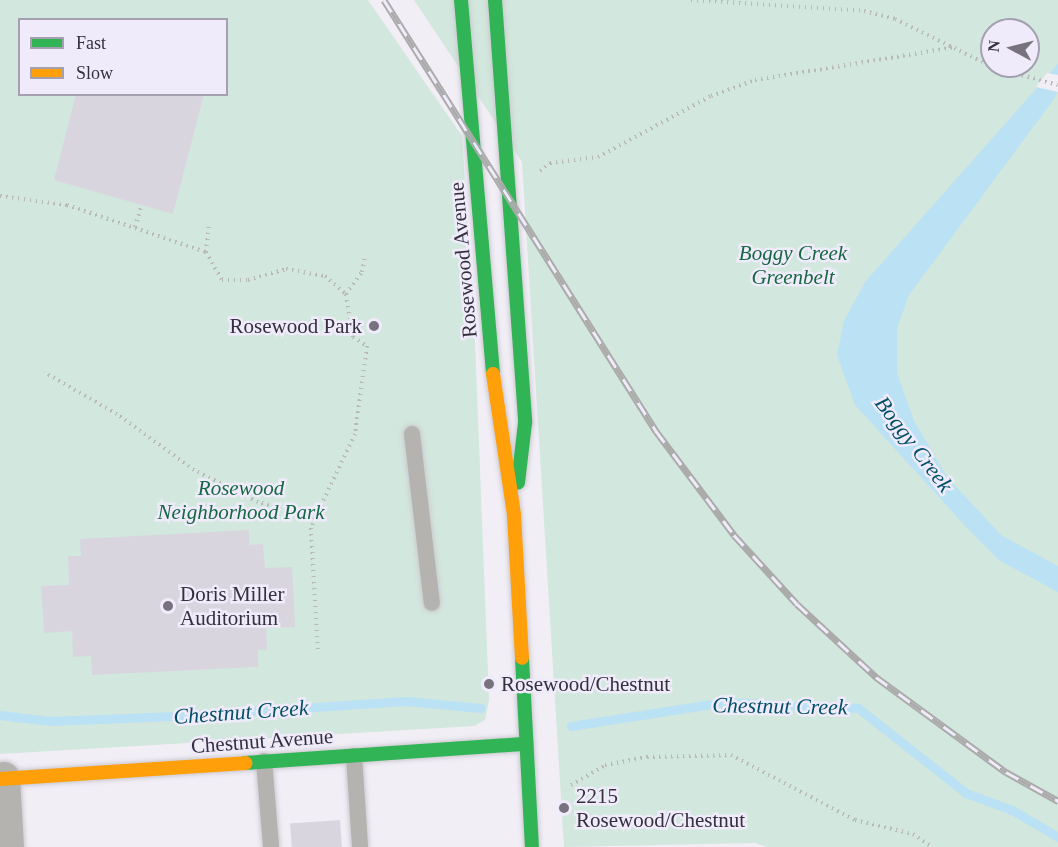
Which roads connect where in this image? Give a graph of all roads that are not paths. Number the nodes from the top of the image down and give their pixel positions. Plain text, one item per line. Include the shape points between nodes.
1 (461, 0) edge
2 (495, 0) edge
3 (412, 434) dead end
4 (514, 515) junction
5 (432, 603) dead end
6 (526, 744) junction
7 (354, 756) junction
8 (264, 761) junction
9 (2, 779) edge
10 (8, 847) edge
11 (271, 847) edge
12 (360, 847) edge
13 (532, 847) edge

1 - 4 street, Rosewood Avenue via 497,426
2 - 4 street, Rosewood Avenue via 525,423
3 - 5 lane
4 - 6 street, Rosewood Avenue
6 - 7 street, Chestnut Avenue
6 - 13 street, Rosewood Avenue
7 - 8 street, Chestnut Avenue
7 - 12 lane
8 - 9 street, Chestnut Avenue
8 - 11 lane
9 - 10 street

